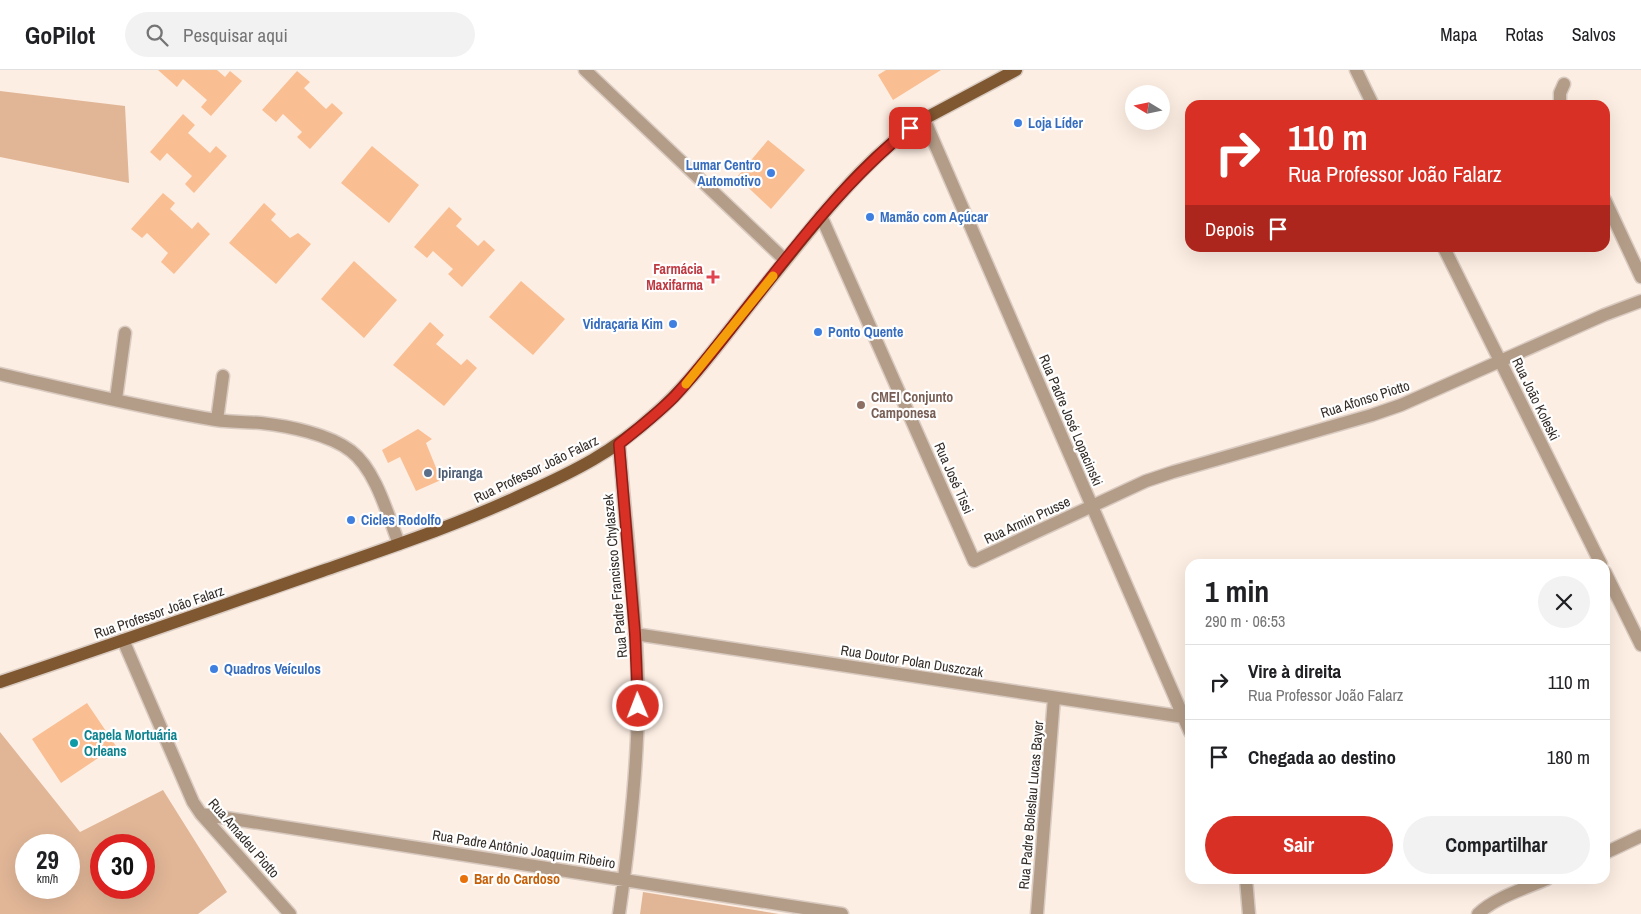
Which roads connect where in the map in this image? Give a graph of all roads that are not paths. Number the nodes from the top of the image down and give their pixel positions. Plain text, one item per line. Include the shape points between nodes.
1 (585, 70) edge
2 (1016, 70) edge
3 (1356, 70) edge
4 (1564, 84) dead end
5 (1371, 100) edge
6 (1560, 100) edge
7 (924, 119) junction
8 (1610, 211) edge
9 (821, 216) junction
10 (1446, 252) edge
11 (785, 260) junction
12 (1641, 277) edge
13 (1641, 300) edge
14 (125, 333) dead end
15 (1500, 361) junction
16 (0, 374) edge
17 (223, 376) dead end
18 (116, 400) junction
19 (217, 420) junction
20 (619, 444) junction
21 (1092, 507) junction
22 (399, 544) junction
23 (1599, 559) edge
24 (974, 561) joint
25 (1610, 582) edge
26 (635, 634) junction
27 (123, 640) junction
28 (1641, 645) edge
29 (0, 682) edge
30 (1054, 698) junction
31 (1184, 717) joint
32 (201, 814) junction
33 (1641, 836) edge
34 (1610, 851) edge
35 (624, 880) junction
36 (1247, 884) edge
37 (1536, 884) edge
38 (290, 914) edge
39 (619, 914) edge
40 (836, 914) edge
41 (1037, 914) edge
42 (1250, 914) edge
43 (1478, 914) edge

1 - 11 street
2 - 7 main road, Rua Professor João Falarz
3 - 5 street
4 - 6 street
7 - 9 main road, Rua Professor João Falarz via 870,162
7 - 21 street, Rua Padre José Lopacinski
8 - 12 street
9 - 11 main road, Rua Professor João Falarz
9 - 24 street, Rua José Tissi
10 - 15 street, Rua João Koleski
11 - 20 main road, Rua Professor João Falarz via 679,391
13 - 15 street, Rua Afonso Piotto
14 - 18 street
15 - 21 street, Rua Afonso Piotto via 1388,410 1173,472
15 - 23 street, Rua João Koleski
16 - 18 street
17 - 19 street
18 - 19 street
19 - 22 street via 285,427 332,440 352,451 367,468
20 - 22 main road, Rua Professor João Falarz via 584,466 511,500
20 - 26 street, Rua Padre Francisco Chylaszek
21 - 24 street, Rua Armin Prusse
21 - 31 street, Rua Padre José Lopacinski
22 - 27 main road, Rua Professor João Falarz
25 - 28 street
26 - 30 street, Rua Doutor Polan Duszczak
26 - 35 street, Rua Padre Francisco Chylaszek via 638,706
27 - 29 main road, Rua Professor João Falarz
27 - 32 street, Rua Amadeu Piotto via 187,791
30 - 31 street, Rua Doutor Polan Duszczak
30 - 41 street, Rua Padre Boleslau Lucas Bayer
32 - 35 street, Rua Padre Antônio Joaquim Ribeiro
32 - 38 street, Rua Amadeu Piotto
33 - 34 street
35 - 39 street, Rua Padre Francisco Chylaszek
35 - 40 street, Rua Padre Antônio Joaquim Ribeiro
36 - 42 street
37 - 43 street

